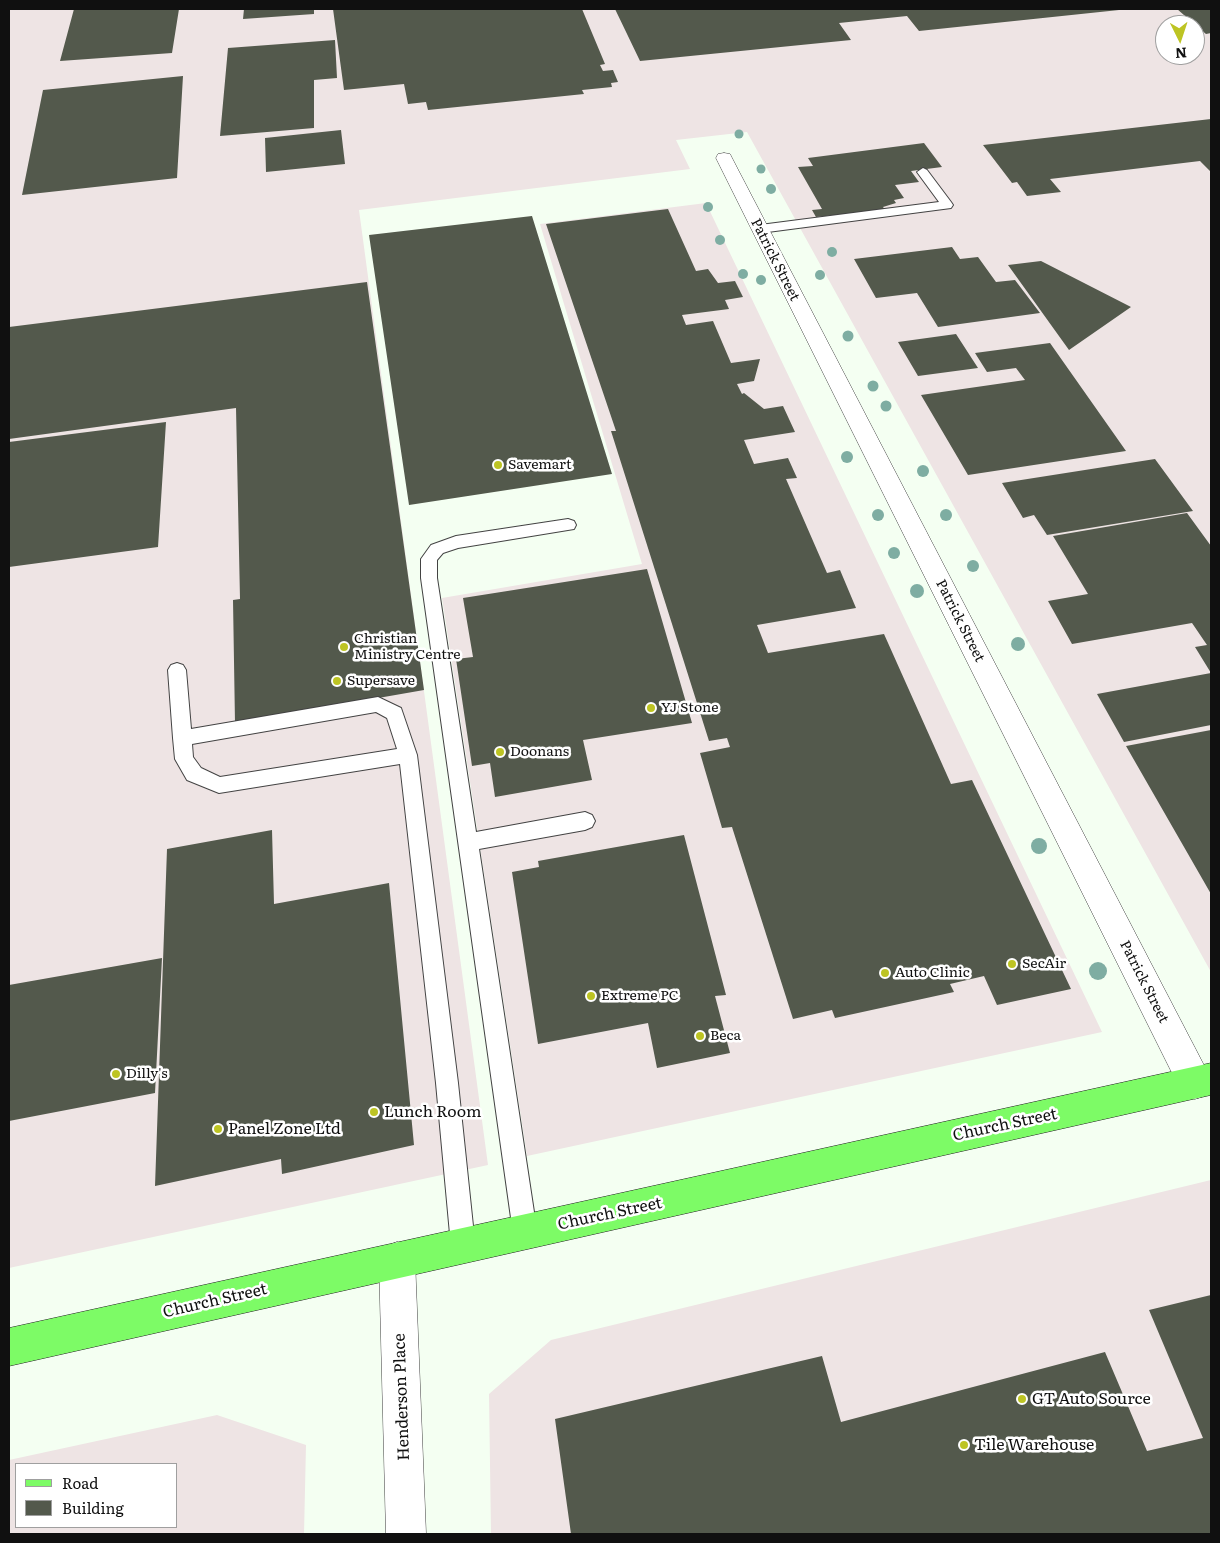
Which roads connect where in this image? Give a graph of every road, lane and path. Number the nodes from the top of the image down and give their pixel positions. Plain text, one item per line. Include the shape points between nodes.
1 (724, 158) dead end
2 (923, 172) dead end
3 (760, 229) junction
4 (568, 525) dead end
5 (177, 670) dead end
6 (182, 738) junction
7 (408, 755) junction
8 (585, 821) dead end
9 (467, 842) junction
10 (1203, 1081) edge
11 (525, 1232) junction
12 (464, 1246) junction
13 (397, 1260) junction
14 (9, 1347) edge
15 (406, 1534) edge

1 - 3 street, Patrick Street
2 - 3 lane via 947,204
3 - 10 street, Patrick Street
4 - 9 lane via 456,542 437,549 429,559 429,578
5 - 6 lane
6 - 7 lane via 184,759 194,774 219,785
6 - 7 lane via 378,704 395,713
7 - 12 lane
8 - 9 lane
9 - 11 lane
10 - 11 main road, Church Street
11 - 12 main road, Church Street
12 - 13 main road, Church Street
13 - 14 main road, Church Street
13 - 15 street, Henderson Place

